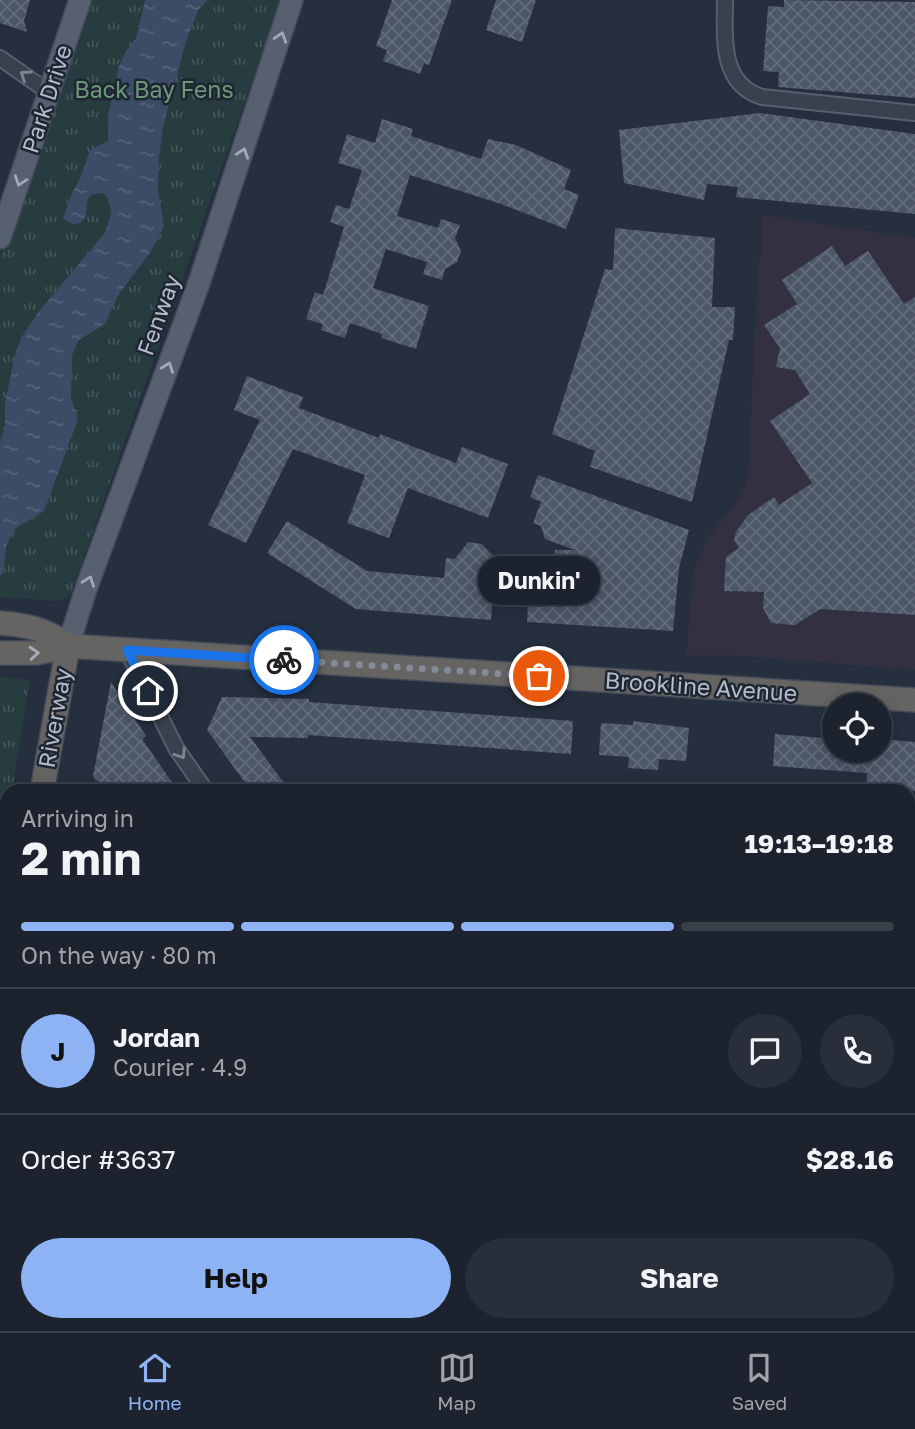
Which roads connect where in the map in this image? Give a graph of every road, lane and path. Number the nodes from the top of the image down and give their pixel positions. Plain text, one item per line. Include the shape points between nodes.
1 (80, 0) edge
2 (292, 0) edge
3 (725, 0) edge
4 (0, 58) edge
5 (50, 93) junction
6 (915, 113) edge
7 (0, 238) edge
8 (0, 623) edge
9 (68, 646) junction
10 (127, 650) junction
11 (0, 653) edge
12 (915, 700) edge
13 (43, 784) edge
14 (201, 784) edge

1 - 5 main road, Park Drive
9 -> 2 main road, Fenway via 203,271
3 - 6 street via 727,60 733,76 748,91 767,98
5 -> 4 street
5 -> 7 main road, Park Drive
8 - 9 highway, Brookline Avenue via 41,629
9 - 10 highway, Brookline Avenue
11 -> 9 highway, Brookline Avenue via 37,653
9 - 13 highway, Riverway
10 - 12 highway, Brookline Avenue
10 -> 14 street via 176,748

